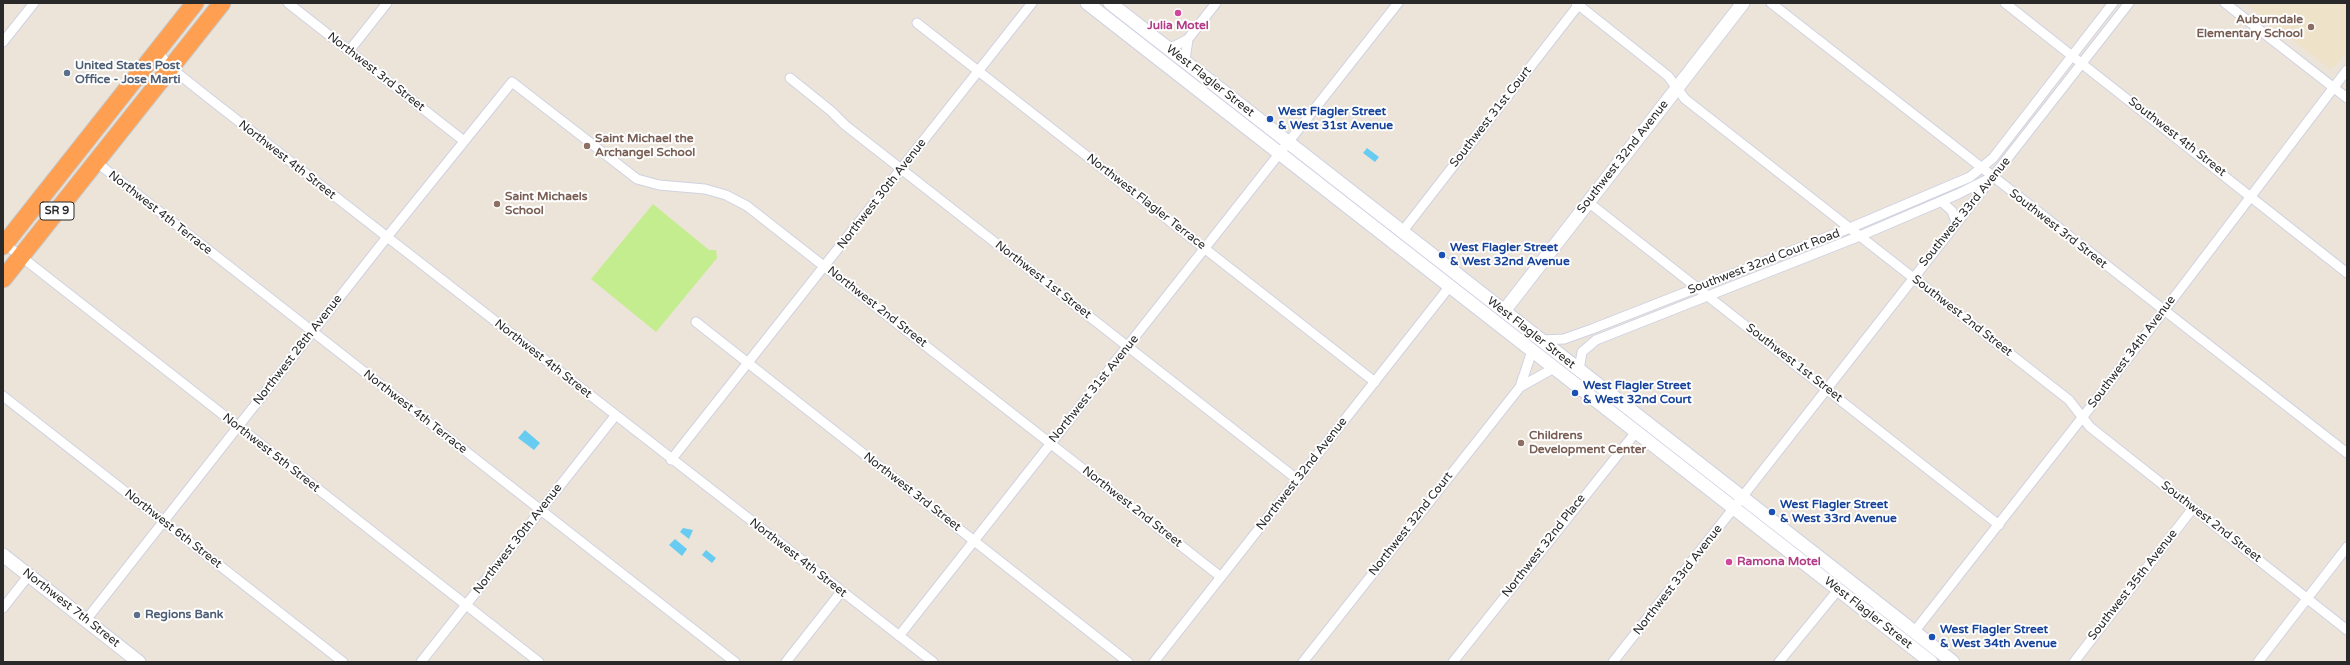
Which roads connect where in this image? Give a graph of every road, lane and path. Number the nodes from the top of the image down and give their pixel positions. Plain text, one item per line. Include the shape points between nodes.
1 (34, 3) edge
2 (195, 3) edge
3 (211, 3) edge
4 (222, 3) edge
5 (288, 3) edge
6 (388, 3) edge
7 (1032, 3) edge
8 (1088, 3) edge
9 (1110, 3) edge
10 (1216, 3) edge
11 (1398, 3) edge
12 (1743, 3) edge
13 (1771, 3) edge
14 (2005, 3) edge
15 (2113, 3) edge
16 (2129, 3) edge
17 (2225, 3) edge
18 (1578, 4) edge
19 (917, 23) dead end
20 (199, 32) junction
21 (1188, 39) junction
22 (3, 42) edge
23 (1169, 49) junction
24 (157, 51) junction
25 (349, 51) junction
26 (2072, 55) junction
27 (1185, 61) junction
28 (2082, 63) junction
29 (171, 68) junction
30 (2347, 70) edge
31 (978, 71) junction
32 (790, 78) dead end
33 (512, 82) joint
34 (1677, 87) junction
35 (2333, 88) junction
36 (2347, 98) edge
37 (464, 141) junction
38 (1288, 142) junction
39 (1280, 154) junction
40 (96, 162) junction
41 (1982, 168) junction
42 (901, 169) junction
43 (1991, 176) junction
44 (2250, 196) junction
45 (1588, 202) junction
46 (1942, 202) junction
47 (1956, 222) junction
48 (1850, 228) junction
49 (1402, 232) junction
50 (1860, 236) junction
51 (387, 237) junction
52 (4, 245) edge
53 (1205, 249) junction
54 (21, 257) junction
55 (825, 266) junction
56 (1450, 269) junction
57 (2347, 273) edge
58 (1913, 277) junction
59 (3, 279) edge
60 (1450, 286) junction
61 (1697, 288) junction
62 (1708, 296) junction
63 (2164, 310) junction
64 (1504, 311) junction
65 (696, 322) dead end
66 (312, 331) junction
67 (1508, 332) junction
68 (1542, 340) junction
69 (1128, 346) junction
70 (1532, 351) junction
71 (748, 363) junction
72 (1554, 368) junction
73 (1579, 370) junction
74 (1374, 382) junction
75 (1520, 387) junction
76 (1826, 389) junction
77 (3, 396) edge
78 (614, 416) junction
79 (2082, 417) junction
80 (238, 427) junction
81 (1636, 432) junction
82 (1050, 444) junction
83 (2347, 453) edge
84 (671, 460) junction
85 (1298, 480) junction
86 (1742, 497) junction
87 (1734, 508) junction
88 (2193, 508) junction
89 (541, 510) junction
90 (163, 521) junction
91 (1999, 526) junction
92 (975, 541) junction
93 (2347, 547) edge
94 (3, 555) edge
95 (29, 575) junction
96 (1221, 577) junction
97 (1838, 590) junction
98 (841, 592) junction
99 (2307, 598) junction
100 (466, 605) junction
101 (3, 608) edge
102 (86, 620) junction
103 (2347, 630) edge
104 (1914, 632) junction
105 (899, 636) junction
106 (139, 662) edge
107 (343, 662) edge
108 (421, 662) edge
109 (539, 662) edge
110 (735, 662) edge
111 (786, 662) edge
112 (933, 662) edge
113 (1128, 662) edge
114 (1154, 662) edge
115 (1303, 662) edge
116 (1453, 662) edge
117 (1613, 662) edge
118 (1779, 662) edge
119 (1930, 662) edge
120 (1953, 662) edge
121 (2074, 662) edge
122 (2258, 662) edge

1 - 22 street
2 - 24 highway, SR 9
3 - 20 highway
4 - 20 highway, SR 9
5 - 25 street, Northwest 3rd Street
6 - 25 street
7 - 31 street, Northwest 30th Avenue
8 - 39 main road, West Flagler Street
9 - 23 main road, West Flagler Street
10 - 21 street
11 - 38 street, Northwest 31st Avenue
12 - 34 main road, Southwest 32nd Avenue
13 - 41 street, Southwest 3rd Street
14 - 26 street, Southwest 4th Street
15 - 26 street, Southwest 33rd Avenue
16 - 28 street, Southwest 33rd Avenue
17 - 35 street
18 - 34 street, Southwest 2nd Street via 1668,76
18 - 49 street, Southwest 31st Court
19 - 31 street, Northwest Flagler Terrace
20 - 29 highway, SR 9
21 - 23 street
21 - 27 street
23 - 27 main road, West Flagler Street
24 - 29 street, Northwest 4th Street
24 - 52 highway, SR 9
25 - 37 street, Northwest 3rd Street
26 - 28 street, Southwest 4th Street
26 - 41 street, Southwest 33rd Avenue via 1993,158
27 - 38 main road, West Flagler Street
28 - 43 street, Southwest 33rd Avenue via 2002,166
28 - 44 street, Southwest 4th Street
29 - 40 highway, SR 9
29 - 51 street, Northwest 4th Street
30 - 35 street, Southwest 34th Avenue
31 - 42 street, Northwest 30th Avenue
31 - 53 street, Northwest Flagler Terrace
32 - 42 street, Northwest 1st Street
33 - 37 street, Northwest 28th Avenue
33 - 55 street, Northwest 2nd Street via 638,179 659,186 705,189 726,195 756,212
34 - 45 main road, Southwest 32nd Avenue
34 - 48 street, Southwest 2nd Street via 1685,99
35 - 36 street
35 - 44 street, Southwest 34th Avenue
37 - 51 street, Northwest 28th Avenue
38 - 39 street, Northwest 31st Avenue
38 - 49 main road, West Flagler Street
39 - 53 street, Northwest 31st Avenue
39 - 60 main road, West Flagler Street
40 - 54 highway, SR 9
40 - 66 street, Northwest 4th Terrace
41 - 43 street, Southwest 3rd Street
41 - 48 street, Southwest 32nd Court Road via 1960,182
42 - 55 street, Northwest 30th Avenue
42 - 69 street, Northwest 1st Street
43 - 46 street, Southwest 32nd Court Road
43 - 47 street, Southwest 33rd Avenue
43 - 63 street, Southwest 3rd Street
44 - 57 street, Southwest 4th Street
44 - 63 street, Southwest 34th Avenue
45 - 61 street, Southwest 1st Street
45 - 64 main road, Southwest 32nd Avenue
46 - 47 street via 1952,211
46 - 50 street, Southwest 32nd Court Road
47 - 58 street, Southwest 33rd Avenue
48 - 50 street, Southwest 2nd Street
48 - 61 street, Southwest 32nd Court Road
49 - 56 main road, West Flagler Street
50 - 58 street, Southwest 2nd Street
50 - 62 street, Southwest 32nd Court Road
51 - 66 street, Northwest 28th Avenue
51 - 78 street, Northwest 4th Street
52 - 54 street, Northwest 5th Street
53 - 69 street, Northwest 31st Avenue
53 - 74 street, Northwest Flagler Terrace
54 - 59 highway, SR 9
54 - 80 street, Northwest 5th Street
55 - 71 street, Northwest 30th Avenue
55 - 82 street, Northwest 2nd Street
56 - 60 main road
56 - 64 main road, West Flagler Street
58 - 76 street, Southwest 33rd Avenue
58 - 79 street, Southwest 2nd Street via 2069,400
60 - 67 main road, West Flagler Street
60 - 74 street, Northwest 32nd Avenue
61 - 62 street, Southwest 1st Street
61 - 68 street, Southwest 32nd Court Road via 1568,338
62 - 73 street, Southwest 32nd Court Road via 1589,344 1582,352
62 - 76 street, Southwest 1st Street
63 - 79 street, Southwest 34th Avenue
63 - 83 street, Southwest 3rd Street
64 - 67 main road
64 - 68 main road, West Flagler Street
65 - 71 street, Northwest 3rd Street
66 - 80 street, Northwest 28th Avenue
66 - 89 street, Northwest 4th Terrace
67 - 70 main road, West Flagler Street
68 - 73 main road, West Flagler Street
69 - 82 street, Northwest 31st Avenue
69 - 85 street, Northwest 1st Street
70 - 72 main road, West Flagler Street
70 - 75 street, Northwest 32nd Court
71 - 84 street, Northwest 30th Avenue
71 - 92 street, Northwest 3rd Street
72 - 75 street, Northwest 32nd Court
72 - 81 main road, West Flagler Street
73 - 86 main road, West Flagler Street
74 - 85 street, Northwest 32nd Avenue
75 - 115 street, Northwest 32nd Court
76 - 86 street, Southwest 33rd Avenue
76 - 91 street, Southwest 1st Street
77 - 90 street, Northwest 6th Street
78 - 84 street, Northwest 4th Street
78 - 89 street, Northwest 30th Avenue
79 - 88 street, Southwest 2nd Street via 2090,427
79 - 91 street, Southwest 34th Avenue
80 - 90 street, Northwest 28th Avenue
80 - 100 street, Northwest 5th Street
81 - 87 main road, West Flagler Street
81 - 116 street, Northwest 32nd Place
82 - 92 street, Northwest 31st Avenue
82 - 96 street, Northwest 2nd Street
84 - 98 street, Northwest 4th Street
85 - 96 street, Northwest 32nd Avenue
86 - 87 street, Northwest 33rd Avenue
86 - 104 main road, West Flagler Street
87 - 97 main road, West Flagler Street
87 - 117 street, Northwest 33rd Avenue
88 - 99 street, Southwest 2nd Street
88 - 121 street, Southwest 35th Avenue
89 - 100 street, Northwest 30th Avenue
89 - 110 street, Northwest 4th Terrace
90 - 102 street, Northwest 28th Avenue
90 - 107 street, Northwest 6th Street
91 - 104 street, Southwest 34th Avenue
92 - 105 street, Northwest 31st Avenue
92 - 113 street, Northwest 3rd Street
93 - 99 street
94 - 95 main road, Northwest 7th Street
95 - 101 street
95 - 102 main road, Northwest 7th Street
96 - 114 street, Northwest 32nd Avenue
97 - 118 street
97 - 119 main road, West Flagler Street
98 - 105 street, Northwest 4th Street
98 - 111 street
99 - 103 street, Southwest 2nd Street
99 - 122 street
100 - 108 street, Northwest 30th Avenue
100 - 109 street, Northwest 5th Street
102 - 106 main road, Northwest 7th Street
104 - 120 main road, West Flagler Street
105 - 112 street, Northwest 4th Street

